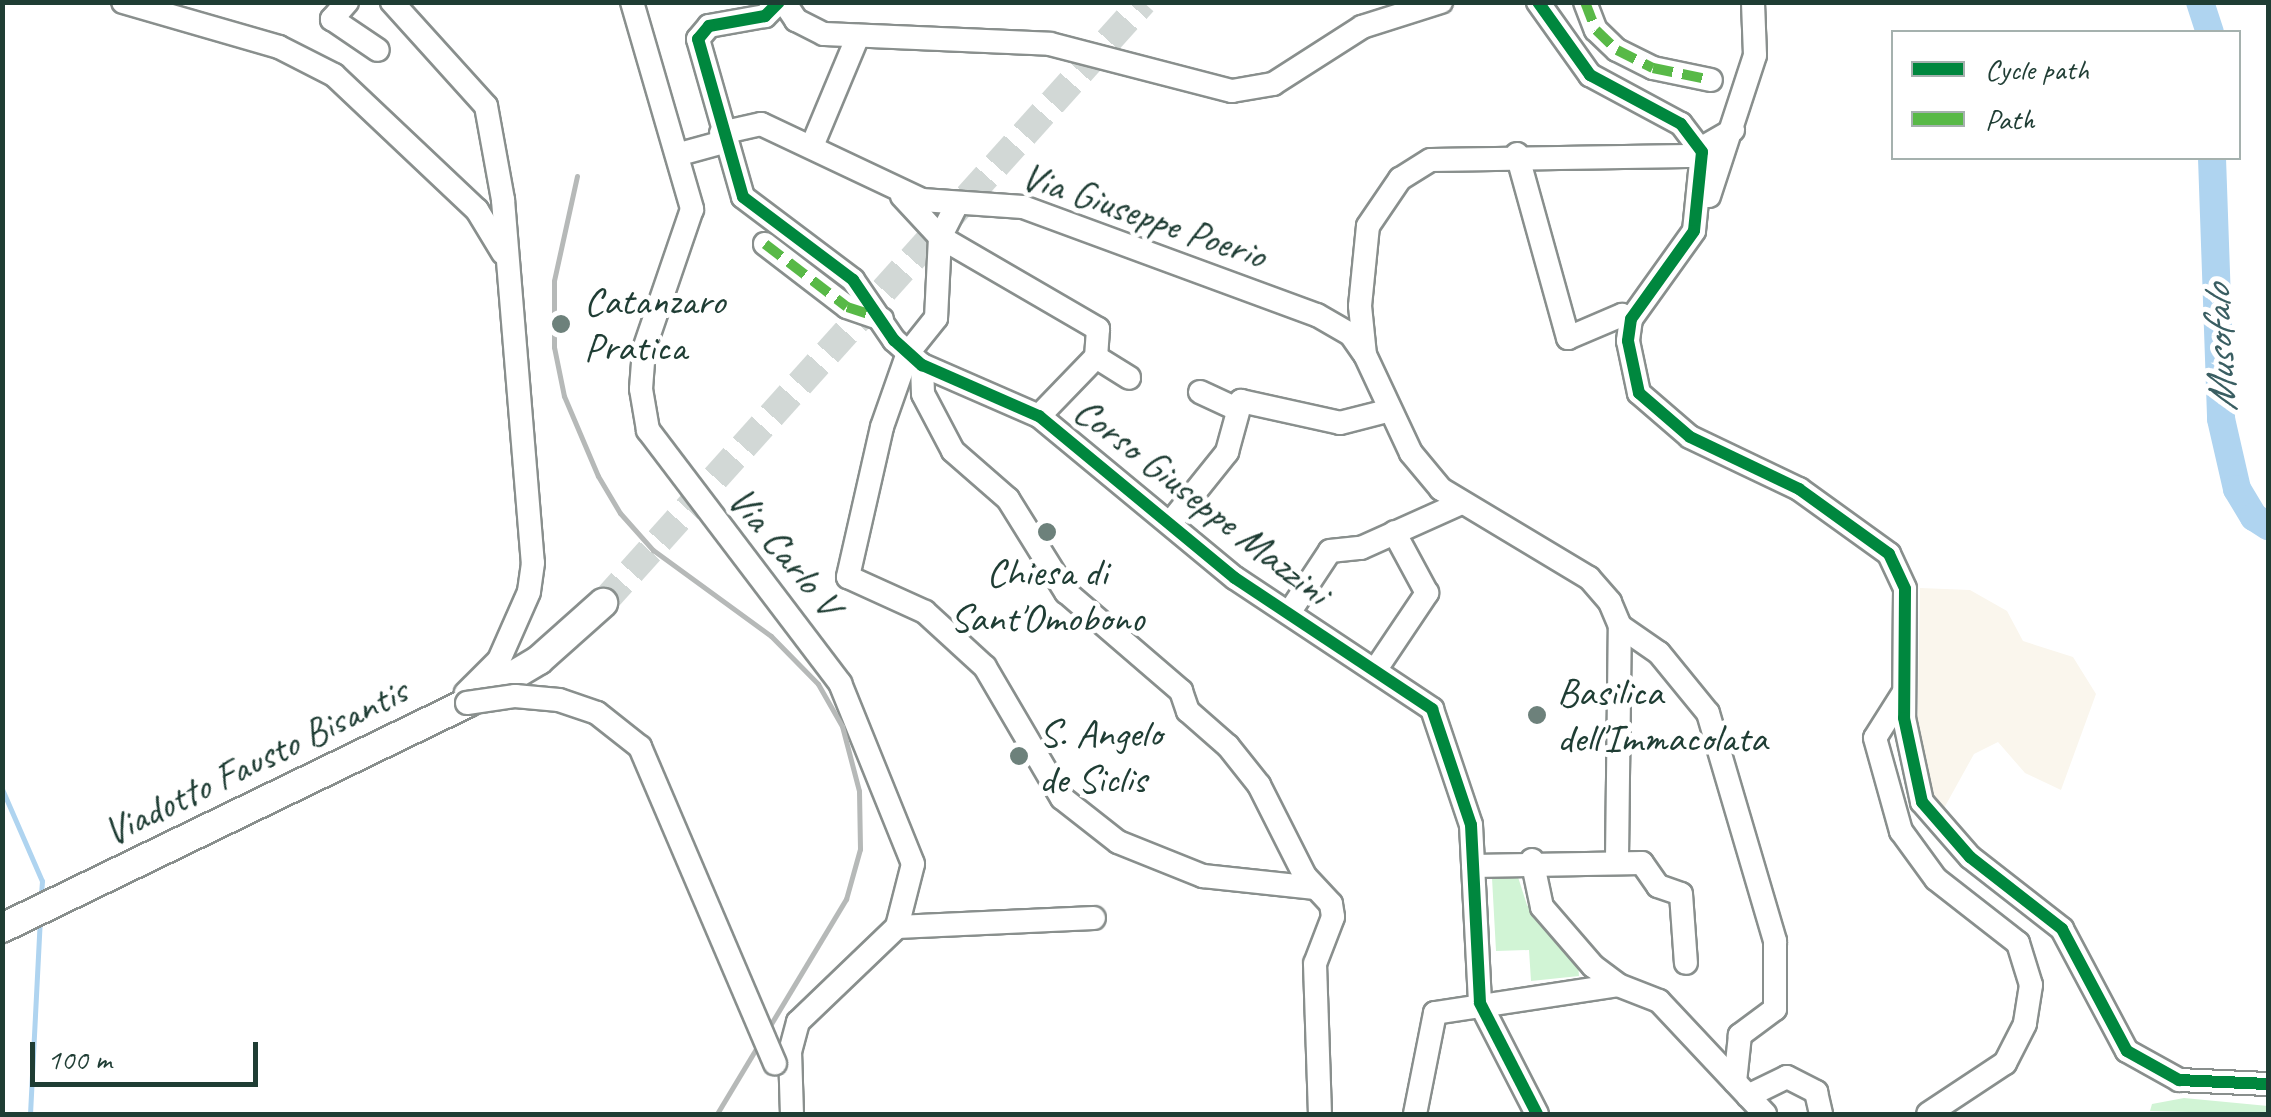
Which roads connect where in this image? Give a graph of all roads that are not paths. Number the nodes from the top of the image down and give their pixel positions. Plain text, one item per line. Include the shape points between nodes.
1 (122, 2) edge
2 (347, 2) edge
3 (392, 2) edge
4 (632, 2) edge
5 (782, 2) edge
6 (1441, 2) edge
7 (1538, 2) edge
8 (1585, 2) edge
9 (1753, 2) edge
10 (858, 36) junction
11 (378, 50) dead end
12 (1711, 80) dead end
13 (1736, 118) junction
14 (723, 137) junction
15 (812, 146) junction
16 (1702, 152) junction
17 (680, 154) junction
18 (1516, 154) junction
19 (495, 158) junction
20 (894, 188) junction
21 (468, 195) junction
22 (503, 200) junction
23 (956, 206) junction
24 (1699, 219) junction
25 (940, 237) junction
26 (764, 244) dead end
27 (509, 266) junction
28 (882, 318) junction
29 (1631, 318) junction
30 (1366, 355) junction
31 (1096, 357) junction
32 (915, 359) junction
33 (1129, 378) dead end
34 (1200, 392) dead end
35 (1237, 410) junction
36 (1387, 411) junction
37 (1039, 416) junction
38 (1461, 503) junction
39 (1171, 522) junction
40 (1394, 532) junction
41 (602, 604) tunnel mouth
42 (1289, 613) junction
43 (1620, 626) junction
44 (1376, 669) junction
45 (1904, 692) junction
46 (467, 704) junction
47 (423, 724) junction
48 (1617, 859) junction
49 (1532, 860) junction
50 (1474, 866) junction
51 (1315, 888) junction
52 (1094, 918) dead end
53 (897, 927) junction
54 (2, 928) edge
55 (1686, 963) dead end
56 (1618, 986) junction
57 (1480, 1003) junction
58 (2268, 1084) edge
59 (1741, 1089) junction
60 (792, 1113) edge
61 (1320, 1114) edge
62 (1415, 1114) edge
63 (1536, 1114) edge
64 (1765, 1114) edge
65 (1821, 1114) edge
66 (1928, 1114) edge

1 - 21 street via 279,47 334,74
2 - 11 street via 332,18
3 - 19 street via 486,106
4 - 17 street, Via Carlo V
5 - 10 street via 812,30
5 - 14 street via 765,16 715,23 698,39
6 - 10 street via 1362,27 1288,77 1246,91 1050,44
7 - 16 street via 1590,75 1682,124
8 - 12 street via 1596,30 1617,50 1652,68
9 - 13 street via 1756,42
10 - 15 street
13 - 16 street
13 - 24 street
14 - 15 street, Via Giuseppe Poerio via 761,124
14 - 17 street, Via Giuseppe Poerio
14 - 28 street via 743,197 853,280
15 - 20 street, Via Giuseppe Poerio via 814,154
16 - 18 street
16 - 24 street
17 - 53 street, Via Carlo V via 692,208 644,348 640,389 648,430 854,708 911,852 913,876
18 - 29 street via 1568,338 1622,315
18 - 30 street via 1419,164 1378,205 1368,226 1360,306
19 - 21 street
19 - 22 street
20 - 23 street, Via Giuseppe Poerio
20 - 25 street
21 - 22 street
21 - 27 street
22 - 27 street
23 - 25 street
23 - 30 street, Via Giuseppe Poerio via 1024,207 1200,270 1336,324
24 - 29 street via 1684,250
25 - 31 street via 1095,326 1102,340
25 - 32 street via 936,318
26 - 28 street via 846,306
27 - 47 street via 534,540 530,592 499,660
28 - 32 street
29 - 45 street via 1634,378 1650,405 1690,437 1831,508 1889,554 1906,602
30 - 36 street
31 - 33 street
31 - 37 street
32 - 37 street, Corso Giuseppe Mazzini
32 - 51 street via 924,394 953,451 1008,499 1066,592 1182,691 1188,710 1228,746 1259,785
32 - 51 street via 881,430 848,578 924,612 995,679 1062,798 1118,842 1202,876
34 - 35 street
35 - 36 street via 1248,399 1340,424
35 - 39 street via 1227,452
36 - 38 street via 1425,474
37 - 39 street, Corso Giuseppe Mazzini
38 - 40 street
38 - 43 street via 1589,578
39 - 42 street, Corso Giuseppe Mazzini
40 - 42 street via 1361,548 1330,551
40 - 44 street via 1427,593
41 - 46 main road, Viadotto Fausto Bisantis via 539,660
42 - 44 street, Corso Giuseppe Mazzini
43 - 48 street
43 - 59 street via 1659,653 1708,713 1775,941 1775,1009 1740,1035
44 - 50 street, Corso Giuseppe Mazzini via 1425,701 1437,717 1468,804
45 - 58 street via 1908,754 1922,802 1970,857 2062,929 2127,1051 2179,1080
45 - 66 street via 1875,738 1901,831 1936,880 2018,943 2031,985 2025,1024 2006,1064
46 - 47 main road, Viadotto Fausto Bisantis
46 - 60 street, bridge via 515,696 559,700 616,724 640,747
47 - 54 main road, Viadotto Fausto Bisantis
48 - 49 street
48 - 55 street via 1642,862 1658,886 1682,896
49 - 50 street
49 - 56 street via 1549,916
50 - 57 street, Corso Giuseppe Mazzini
51 - 61 street via 1333,917 1316,964
52 - 53 street
53 - 60 street, Via Carlo V via 798,1022 790,1051
56 - 57 street
56 - 59 street via 1660,1001
57 - 62 street via 1431,1018
57 - 63 street, Corso Giuseppe Mazzini
59 - 64 street
59 - 65 street via 1787,1077 1816,1092

